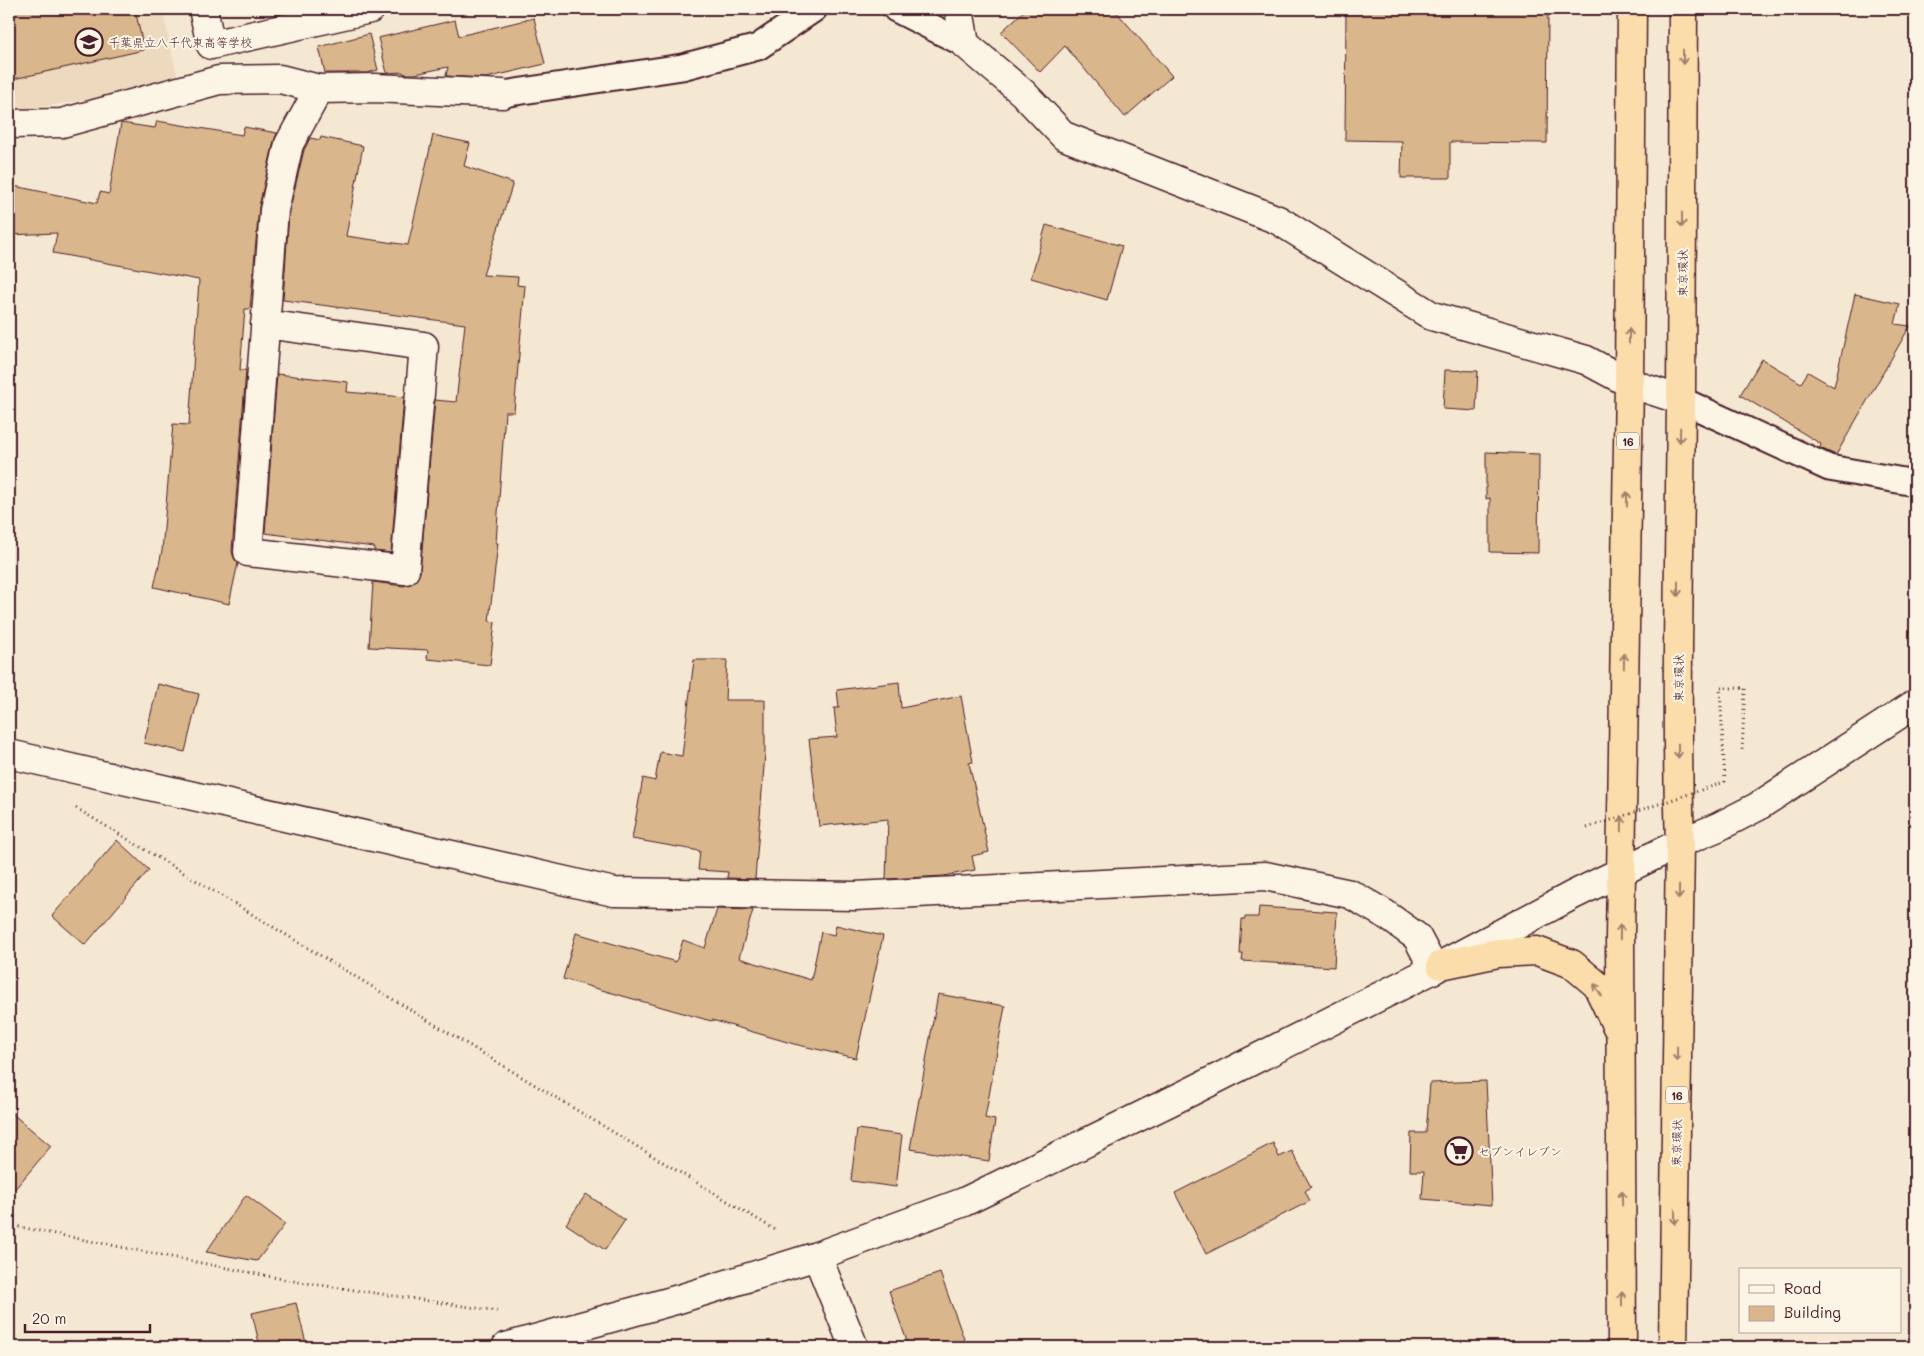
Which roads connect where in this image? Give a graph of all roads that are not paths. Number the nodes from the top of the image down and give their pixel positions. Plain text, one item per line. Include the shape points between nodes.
1 (203, 9) edge
2 (370, 9) edge
3 (814, 9) edge
4 (896, 9) edge
5 (959, 9) edge
6 (1632, 9) edge
7 (1683, 9) edge
8 (965, 44) junction
9 (211, 45) junction
10 (219, 80) junction
11 (319, 89) junction
12 (503, 94) joint
13 (9, 124) edge
14 (265, 324) junction
15 (1629, 383) junction
16 (1681, 400) junction
17 (1915, 483) edge
18 (1915, 704) edge
19 (9, 754) edge
20 (1680, 843) junction
21 (1621, 872) junction
22 (1438, 967) junction
23 (1620, 1033) junction
24 (817, 1256) junction
25 (506, 1347) edge
26 (854, 1347) edge
27 (1622, 1347) edge
28 (1673, 1347) edge

1 - 9 street
2 - 9 street
3 - 12 lane via 758,47 682,67
4 - 8 lane
5 - 8 street
15 -> 6 highway, 16
7 -> 16 highway, 東京環状 / 16
8 - 15 street via 1023,94 1064,136 1278,220 1432,316 1586,360
9 - 10 street
10 - 11 street via 280,79
10 - 13 street via 62,123
11 - 12 street
11 - 14 street via 289,144 278,191
14 - 14 street via 424,346 405,570 248,552
15 - 16 street
21 -> 15 highway, 16
16 - 17 lane via 1829,468
16 -> 20 highway, 東京環状 / 16 via 1678,570
18 - 20 street via 1757,807
19 - 22 street via 614,892 855,896 1265,876 1350,894 1417,937
20 - 21 street
20 -> 28 highway, 東京環状 / 16
21 - 22 street
23 -> 21 highway, 16
23 -> 22 highway via 1596,985 1572,964 1546,954 1537,951 1498,953
22 - 24 street via 964,1202
27 -> 23 highway, 16
24 - 25 street via 680,1299
24 - 26 street

